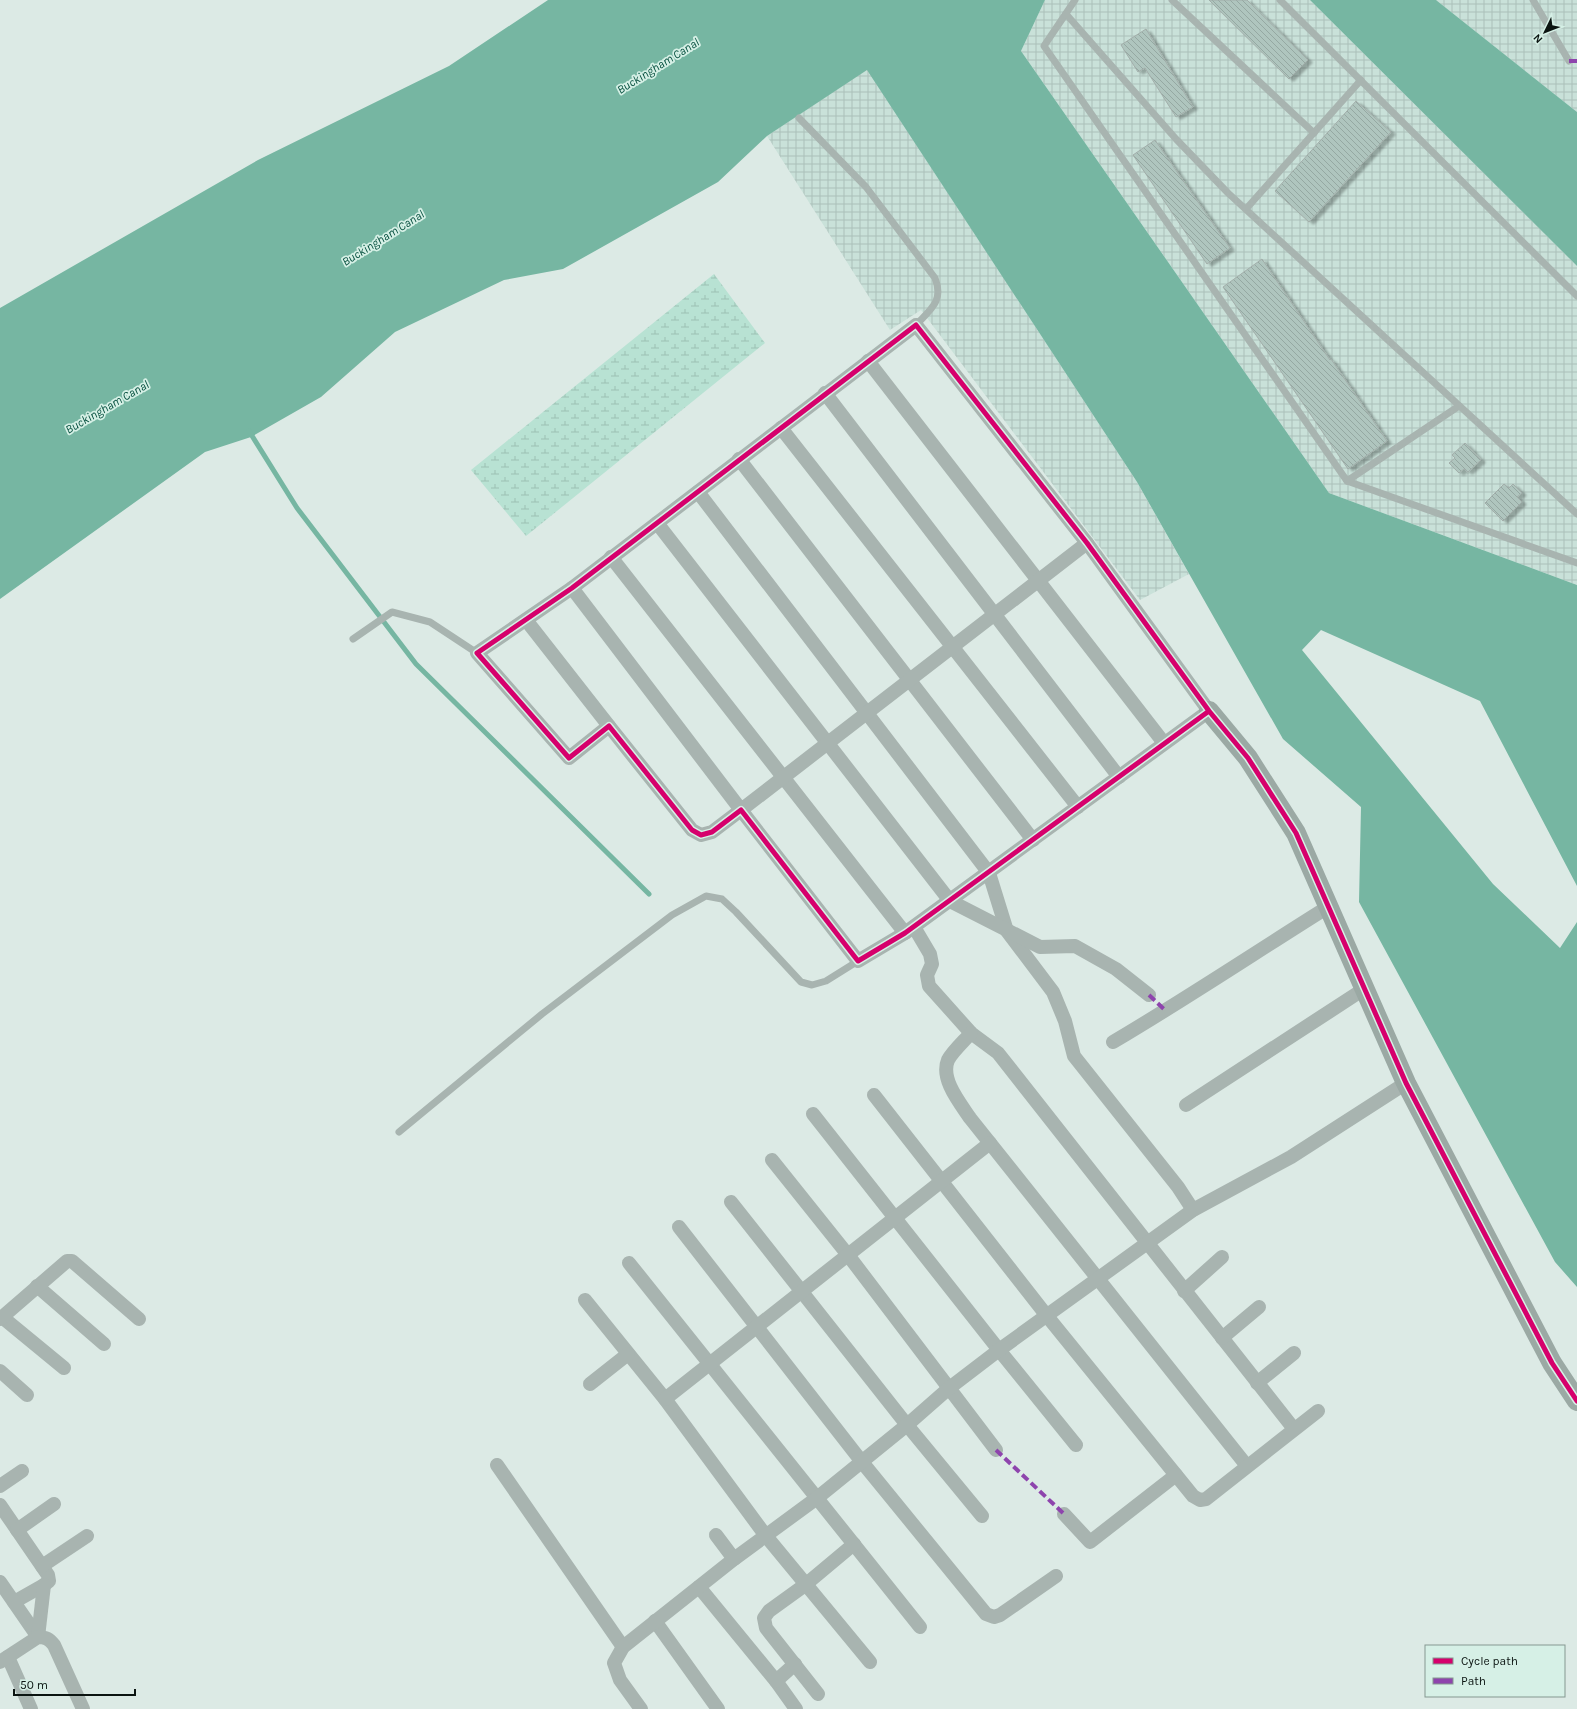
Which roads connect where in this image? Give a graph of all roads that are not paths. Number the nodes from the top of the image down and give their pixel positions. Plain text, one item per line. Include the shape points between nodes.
1 (1075, 0) edge
2 (1172, 0) edge
3 (1280, 0) edge
4 (1533, 0) edge
5 (1066, 14) junction
6 (1569, 60) dead end
7 (1361, 80) junction
8 (799, 118) dead end
9 (1314, 133) junction
10 (1246, 209) junction
11 (1577, 296) edge
12 (916, 325) junction
13 (868, 362) junction
14 (826, 393) junction
15 (1459, 406) junction
16 (781, 428) junction
17 (739, 459) junction
18 (1347, 481) junction
19 (698, 492) junction
20 (1577, 514) edge
21 (657, 523) junction
22 (1087, 543) junction
23 (611, 557) junction
24 (1577, 563) edge
25 (1037, 581) junction
26 (572, 588) junction
27 (995, 614) junction
28 (526, 620) junction
29 (353, 639) dead end
30 (953, 646) junction
31 (477, 652) junction
32 (910, 680) junction
33 (1209, 710) junction
34 (866, 713) junction
35 (609, 726) junction
36 (827, 743) junction
37 (1164, 743) junction
38 (1119, 777) junction
39 (783, 778) junction
40 (1078, 807) junction
41 (741, 810) junction
42 (1033, 840) junction
43 (989, 873) junction
44 (950, 901) junction
45 (1328, 907) junction
46 (910, 930) junction
47 (1007, 931) junction
48 (858, 961) junction
49 (1364, 989) junction
50 (1149, 995) dead end
51 (970, 1033) junction
52 (1113, 1042) dead end
53 (1406, 1083) junction
54 (874, 1095) dead end
55 (1186, 1105) dead end
56 (813, 1114) dead end
57 (399, 1132) dead end
58 (990, 1143) junction
59 (772, 1160) dead end
60 (942, 1182) junction
61 (731, 1202) dead end
62 (1193, 1210) junction
63 (895, 1218) junction
64 (679, 1227) dead end
65 (1147, 1243) junction
66 (848, 1255) junction
67 (1222, 1257) dead end
68 (629, 1263) dead end
69 (1097, 1279) junction
70 (37, 1286) junction
71 (1184, 1291) junction
72 (801, 1292) junction
73 (585, 1300) dead end
74 (1259, 1307) dead end
75 (1047, 1316) junction
76 (1, 1318) edge
77 (139, 1319) dead end
78 (756, 1327) junction
79 (1222, 1338) junction
80 (104, 1344) dead end
81 (999, 1350) junction
82 (1294, 1352) dead end
83 (628, 1354) junction
84 (710, 1364) junction
85 (64, 1368) dead end
86 (0, 1371) edge
87 (1257, 1383) junction
88 (590, 1384) dead end
89 (948, 1388) junction
90 (27, 1395) dead end
91 (665, 1399) junction
92 (1577, 1402) edge
93 (1318, 1411) dead end
94 (907, 1425) junction
95 (1294, 1430) junction
96 (1076, 1445) dead end
97 (996, 1450) dead end
98 (862, 1462) junction
99 (497, 1465) dead end
100 (1247, 1466) junction
101 (22, 1471) dead end
102 (1176, 1475) junction
103 (0, 1486) edge
104 (817, 1498) junction
105 (54, 1504) dead end
106 (0, 1505) edge
107 (1064, 1514) dead end
108 (982, 1516) dead end
109 (17, 1530) junction
110 (87, 1536) dead end
111 (716, 1536) dead end
112 (766, 1536) junction
113 (854, 1544) junction
114 (734, 1559) junction
115 (42, 1566) junction
116 (1056, 1576) dead end
117 (0, 1582) edge
118 (44, 1585) junction
119 (805, 1585) junction
120 (699, 1587) junction
121 (14, 1602) junction
122 (655, 1620) junction
123 (920, 1627) dead end
124 (38, 1637) junction
125 (623, 1647) junction
126 (4, 1660) edge
127 (870, 1662) dead end
128 (796, 1664) junction
129 (776, 1681) junction
130 (818, 1694) dead end
131 (31, 1709) edge
132 (83, 1709) edge
133 (641, 1709) edge
134 (718, 1709) edge
135 (796, 1709) edge

1 - 5 lane
2 - 9 lane
3 - 7 lane
4 - 6 lane
5 - 10 lane via 1176,140
5 - 18 lane via 1044,46
7 - 9 lane
7 - 11 lane
8 - 12 lane via 866,187 935,278 939,288 938,298 934,307
9 - 10 lane
10 - 15 lane
12 - 13 street
12 - 22 street
13 - 14 street
13 - 25 street
14 - 16 street
14 - 27 street
15 - 18 lane
15 - 20 lane
16 - 17 street
16 - 30 street
17 - 19 street
17 - 32 street
18 - 24 lane
19 - 21 street
19 - 34 street
21 - 23 street
21 - 36 street
22 - 25 street
22 - 33 street
23 - 26 street
23 - 39 street
25 - 27 street
25 - 37 street
26 - 28 street
26 - 41 street
27 - 30 street
27 - 38 street
28 - 31 street
28 - 35 street
29 - 31 lane via 392,612 430,622
30 - 32 street
30 - 40 street
31 - 35 street via 569,758
32 - 34 street
32 - 42 street
33 - 37 street
33 - 45 street via 1248,758 1296,833
34 - 36 street
34 - 43 street
35 - 41 street via 692,830 701,835 712,832
36 - 39 street
36 - 44 street
37 - 38 street
38 - 40 street
39 - 41 street
39 - 46 street
40 - 42 street
41 - 48 street
42 - 43 street
43 - 44 street
43 - 47 street
44 - 46 street
44 - 47 street
45 - 49 street
45 - 52 street
46 - 48 street
46 - 51 street via 930,954 932,964 927,975 929,986
47 - 50 street via 1040,947 1075,946 1116,969
47 - 62 street via 1053,992 1065,1021 1074,1056 1178,1186
48 - 57 lane via 826,981 812,985 801,982 722,899 706,896 672,915 542,1014
49 - 53 street
49 - 55 street
51 - 58 street via 948,1061 947,1077 970,1118
51 - 65 street via 998,1053
53 - 62 street via 1291,1157
53 - 92 street via 1552,1363
54 - 60 street
56 - 63 street
58 - 60 street
58 - 69 street
59 - 66 street
60 - 63 street
60 - 75 street
61 - 72 street
62 - 65 street
63 - 66 street
63 - 81 street
64 - 78 street
65 - 69 street
65 - 71 street
66 - 72 street
66 - 89 street
67 - 71 street
68 - 84 street
69 - 75 street
69 - 100 street
70 - 76 street
70 - 77 street via 67,1260 72,1261
70 - 80 street
71 - 79 street
72 - 78 street
72 - 94 street
73 - 83 street
74 - 79 street
75 - 81 street
75 - 102 street
76 - 85 street
78 - 84 street
78 - 98 street
79 - 87 street
81 - 89 street
81 - 96 street
82 - 87 street
83 - 88 street
83 - 91 street
84 - 91 street
84 - 104 street
86 - 90 street
87 - 95 street
89 - 94 street
89 - 97 street
91 - 112 street
93 - 95 street
94 - 98 street
94 - 108 street
95 - 100 street
98 - 104 street
98 - 116 street via 986,1614 994,1617 1000,1615
99 - 125 street
100 - 102 street via 1206,1499 1200,1500 1193,1496
101 - 103 street
102 - 107 street via 1090,1542
104 - 112 street
104 - 113 street
105 - 109 street
106 - 109 street
109 - 115 street
110 - 115 street
111 - 114 street
112 - 114 street
112 - 119 street
113 - 119 street
113 - 123 street
114 - 120 street
115 - 118 street via 48,1575 48,1581
117 - 121 street
118 - 121 street
118 - 124 street
119 - 127 street
119 - 128 street via 769,1611 764,1618 766,1628
120 - 122 street
120 - 129 street
121 - 124 street
122 - 125 street
122 - 134 street
124 - 126 street
124 - 132 street via 50,1639 54,1645
125 - 133 street via 614,1663 620,1680
126 - 131 street
128 - 129 street
128 - 130 street
129 - 135 street

